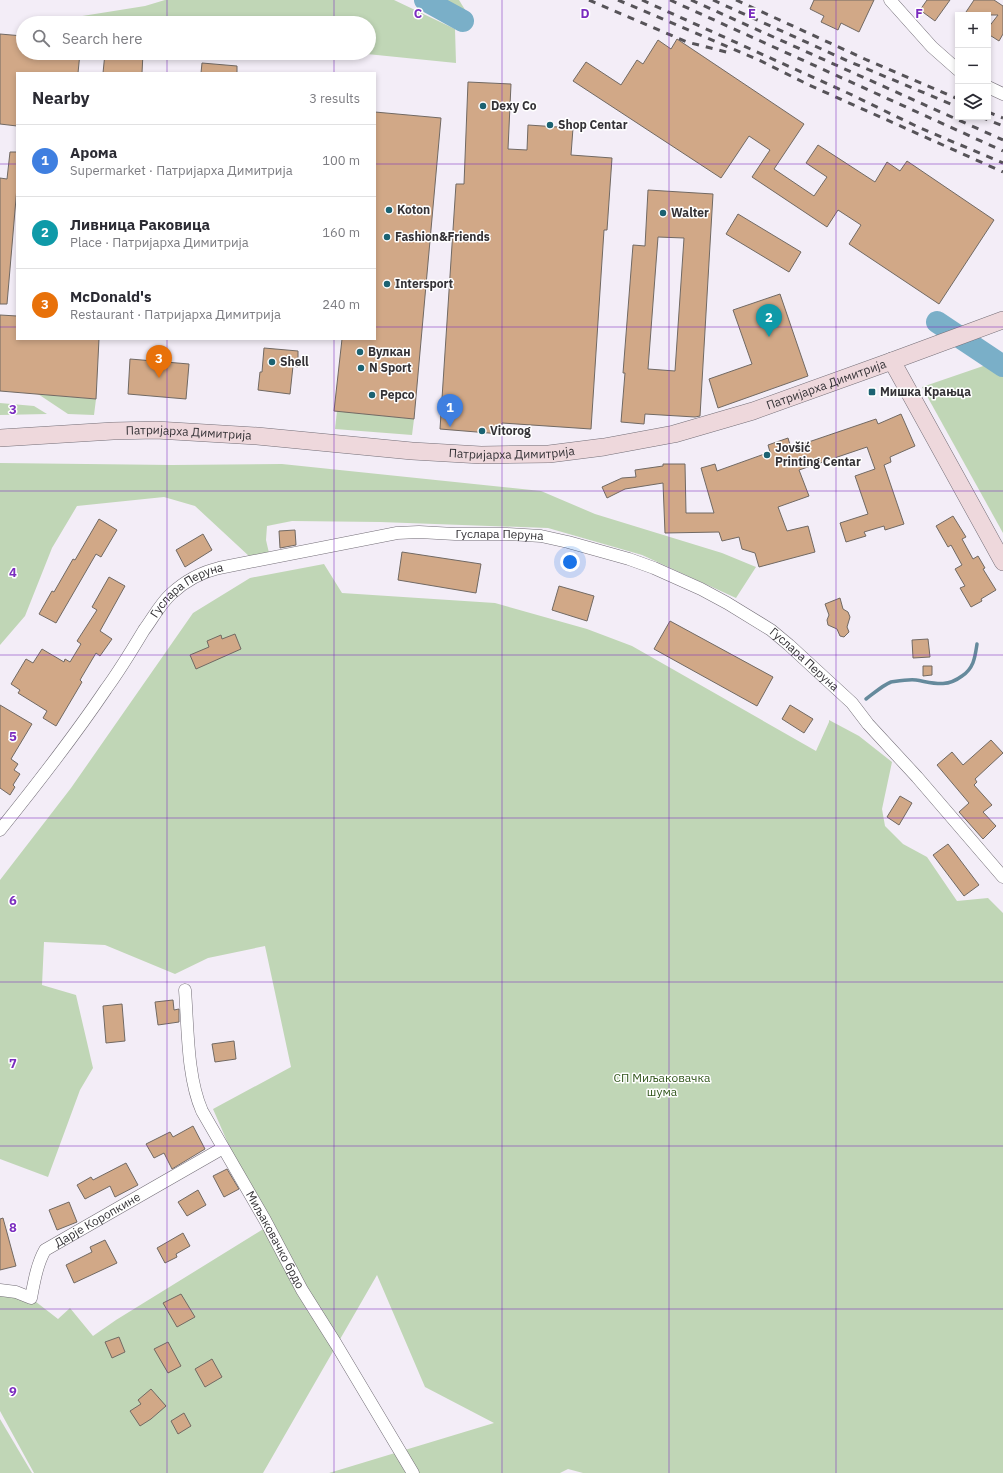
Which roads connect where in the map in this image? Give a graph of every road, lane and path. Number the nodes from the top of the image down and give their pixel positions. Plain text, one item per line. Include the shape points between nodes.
1 (890, 0) edge
2 (955, 67) edge
3 (991, 88) edge
4 (1003, 94) edge
5 (1003, 320) edge
6 (892, 362) junction
7 (0, 438) edge
8 (1003, 562) edge
9 (0, 830) edge
10 (1003, 877) edge
11 (185, 990) dead end
12 (223, 1148) junction
13 (0, 1290) edge
14 (413, 1473) edge

1 - 2 street via 932,47
3 - 4 street
5 - 6 main road, Патријарха Димитрија
6 - 7 main road, Патријарха Димитрија via 753,411 674,434 549,454 481,455 412,451 278,438 156,430
6 - 8 main road
9 - 10 street, Гуслара Перуна via 42,778 107,689 165,600 190,580 219,568 397,533 507,534 541,536 629,559 701,589 759,622 789,645 852,703
11 - 12 street, Миљаковачко брдо via 192,1080 205,1118
12 - 13 street, Дарје Коропкине via 45,1250 37,1268 31,1298 16,1292
12 - 14 street, Миљаковачко брдо via 302,1290

